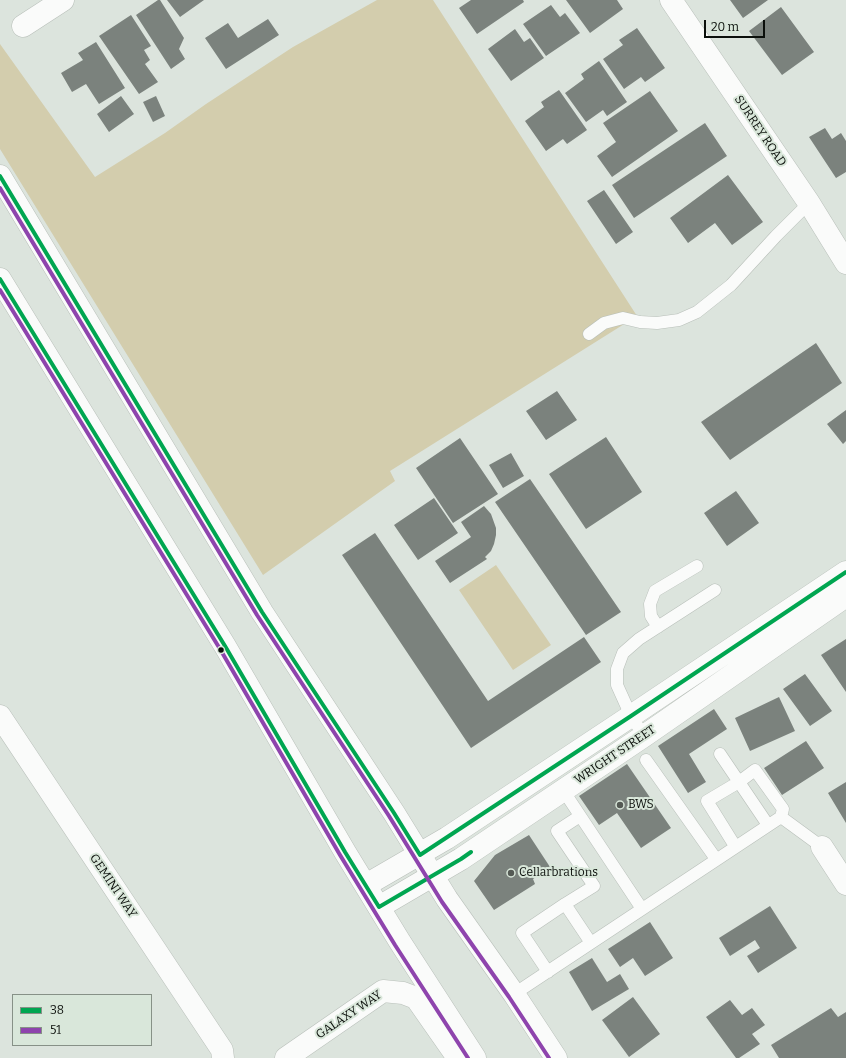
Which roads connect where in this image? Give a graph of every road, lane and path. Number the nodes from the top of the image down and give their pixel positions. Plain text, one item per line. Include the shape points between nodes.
1 (63, 0) edge
2 (671, 0) edge
3 (24, 26) dead end
4 (0, 176) edge
5 (809, 203) junction
6 (846, 263) edge
7 (0, 279) edge
8 (589, 334) dead end
9 (697, 566) dead end
10 (846, 572) edge
11 (715, 590) dead end
12 (846, 596) edge
13 (658, 627) junction
14 (0, 716) edge
15 (630, 716) junction
16 (644, 736) junction
17 (720, 754) dead end
18 (646, 760) dead end
19 (738, 782) junction
20 (563, 790) junction
21 (580, 816) junction
22 (781, 816) junction
23 (768, 825) junction
24 (736, 846) junction
25 (822, 847) joint
26 (420, 854) junction
27 (716, 859) junction
28 (433, 875) junction
29 (846, 884) edge
30 (366, 885) junction
31 (566, 904) junction
32 (379, 907) junction
33 (642, 909) junction
34 (591, 942) junction
35 (548, 972) junction
36 (514, 994) junction
37 (223, 1058) edge
38 (286, 1058) edge
39 (458, 1058) edge
40 (475, 1058) edge
41 (556, 1058) edge

1 - 3 main road
2 - 5 main road, SURREY ROAD
4 - 26 main road via 262,612
5 - 6 main road, SURREY ROAD
5 - 8 lane via 731,285 697,312 679,320 657,323 623,318 604,323
7 - 30 main road via 225,646
9 - 13 lane via 655,591 650,604 652,616
10 - 15 main road, WRIGHT STREET
11 - 13 lane
12 - 16 main road, WRIGHT STREET
13 - 15 lane via 623,653 617,669 617,685
14 - 37 main road, GEMINI WAY via 222,1050
15 - 16 lane
15 - 26 main road, WRIGHT STREET
16 - 20 main road, WRIGHT STREET
17 - 19 lane
18 - 27 lane
19 - 22 lane via 755,770 783,809
19 - 23 lane
19 - 24 lane via 707,801
20 - 21 lane
20 - 28 main road, WRIGHT STREET
21 - 31 lane via 557,831 594,886
21 - 33 lane
22 - 23 lane
22 - 25 lane
23 - 24 lane
24 - 27 lane
25 - 29 main road
26 - 28 main road
26 - 30 main road, WRIGHT STREET
27 - 33 lane
28 - 32 main road, WRIGHT STREET
28 - 36 main road
30 - 32 main road
31 - 34 lane
31 - 35 lane via 522,933
32 - 40 main road
33 - 34 lane
34 - 35 lane
35 - 36 lane
36 - 41 main road
38 - 39 main road, GALAXY WAY via 383,990 416,998

